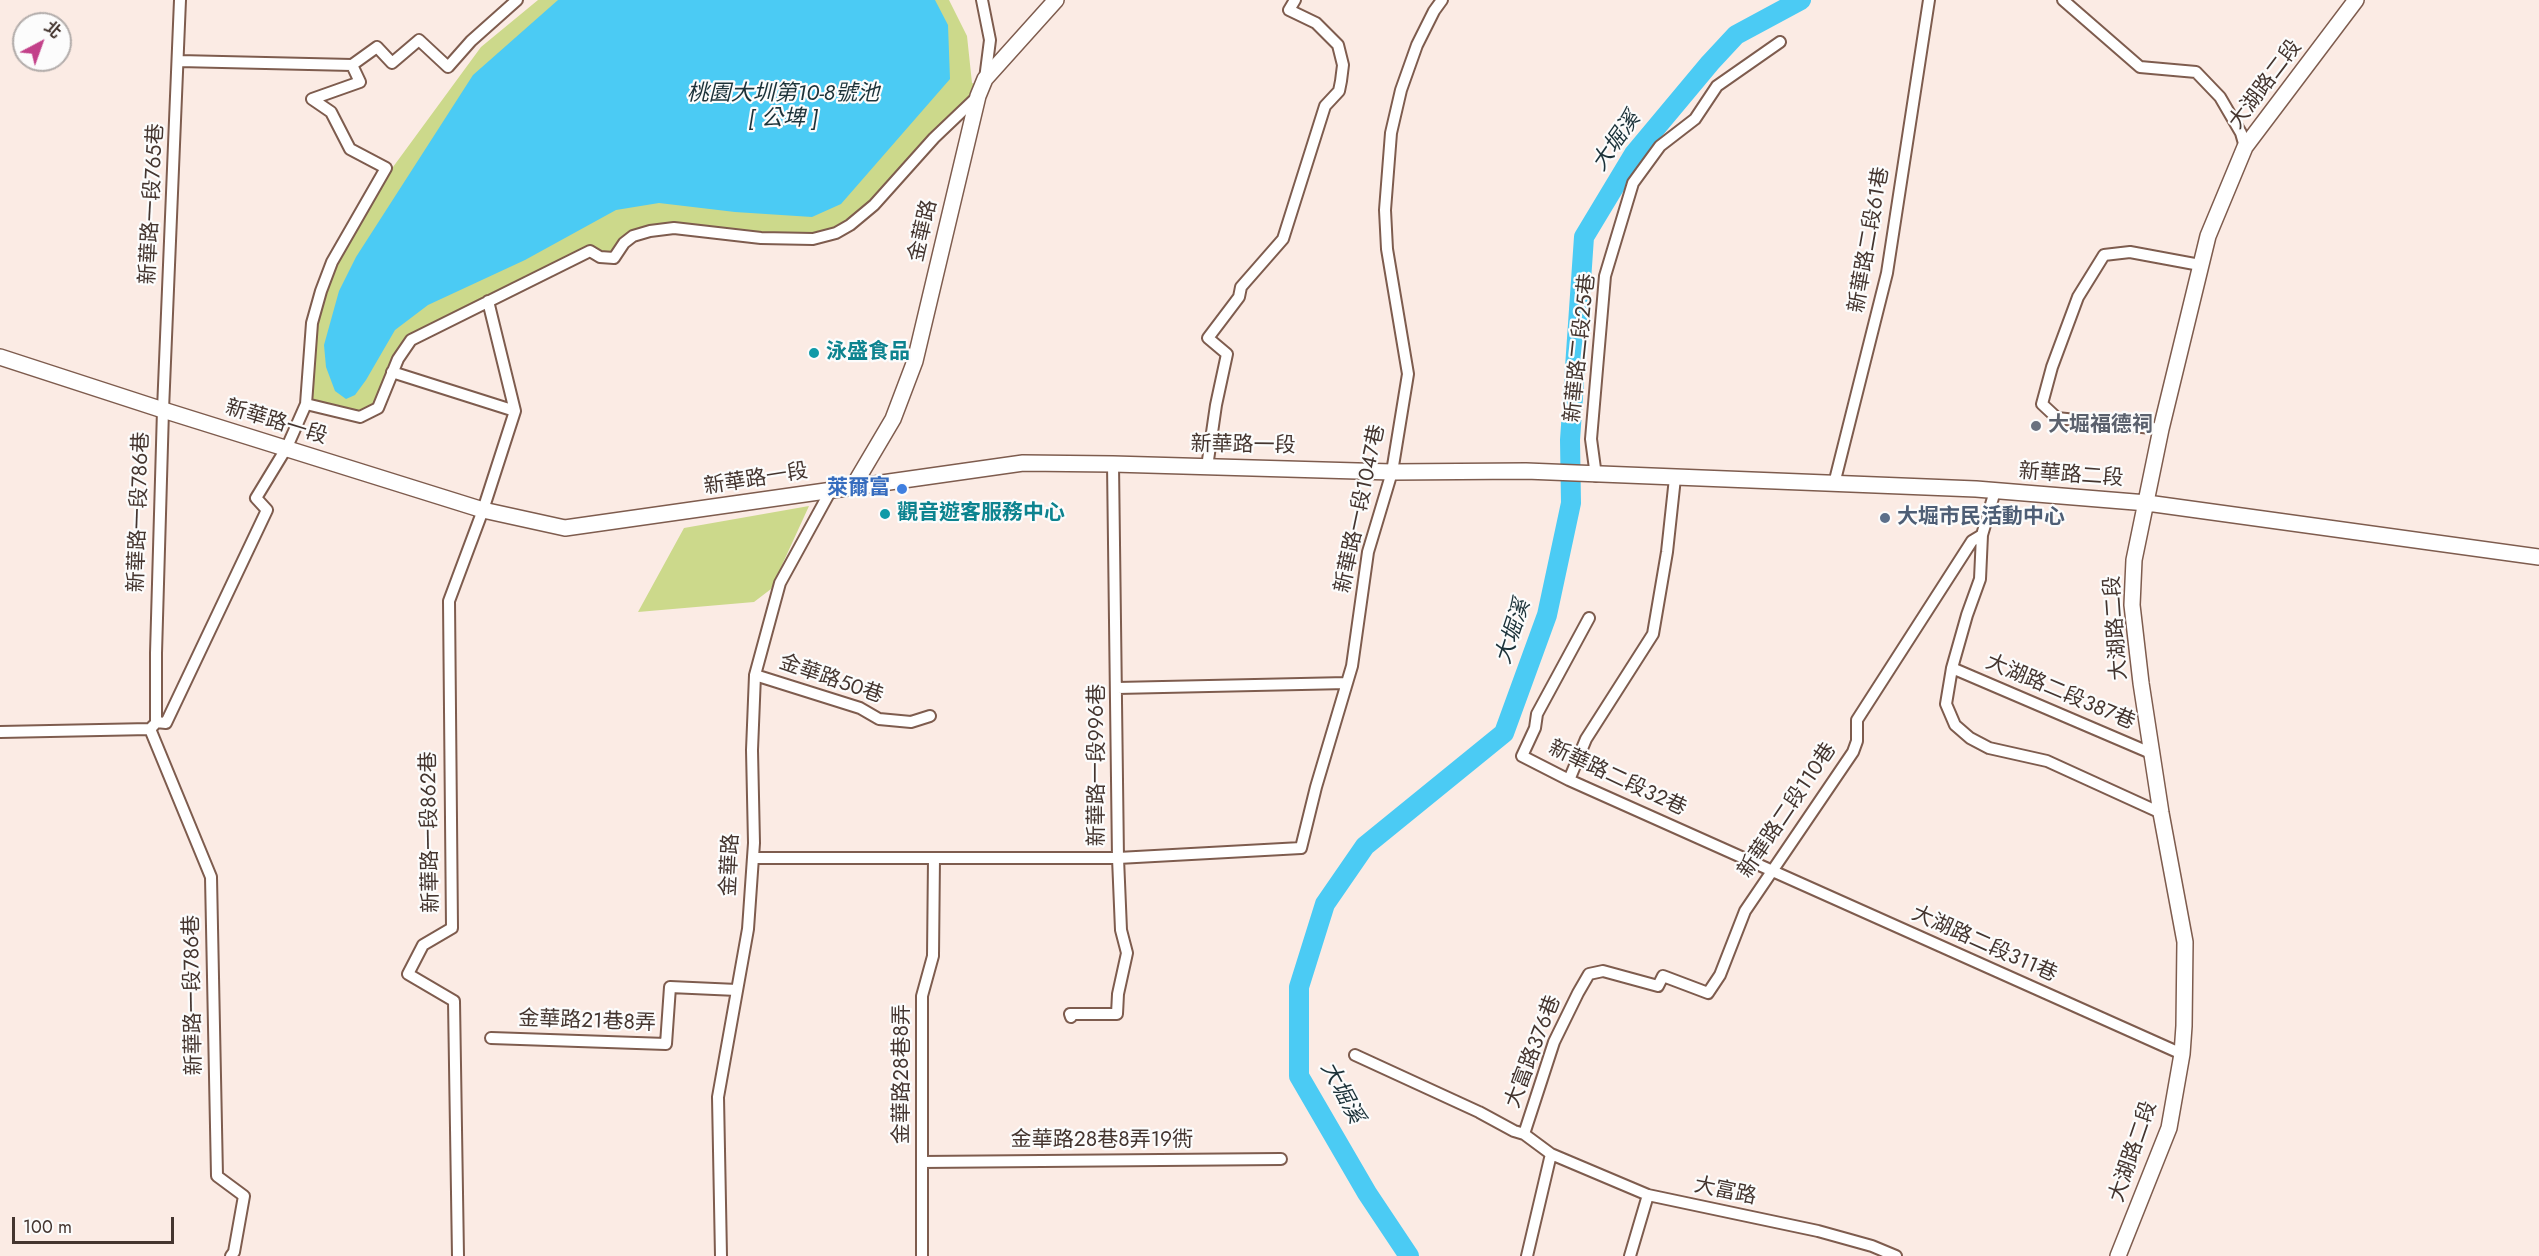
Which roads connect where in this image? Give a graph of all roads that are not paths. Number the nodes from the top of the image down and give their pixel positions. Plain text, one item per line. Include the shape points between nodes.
1 (180, 0) edge
2 (517, 0) edge
3 (982, 0) edge
4 (1056, 0) edge
5 (1295, 0) edge
6 (1442, 0) edge
7 (1929, 0) edge
8 (2062, 0) edge
9 (2356, 0) edge
10 (1780, 42) dead end
11 (179, 61) junction
12 (352, 64) junction
13 (985, 79) junction
14 (978, 96) junction
15 (2245, 147) junction
16 (2200, 265) junction
17 (488, 301) junction
18 (0, 357) edge
19 (393, 372) junction
20 (306, 404) junction
21 (163, 410) junction
22 (515, 411) junction
23 (2161, 429) junction
24 (287, 447) junction
25 (1113, 464) junction
26 (1207, 467) junction
27 (1392, 472) junction
28 (1596, 476) junction
29 (1675, 478) junction
30 (1834, 484) junction
31 (854, 485) junction
32 (831, 490) junction
33 (1995, 491) junction
34 (2147, 503) junction
35 (483, 510) junction
36 (1982, 535) junction
37 (2539, 557) edge
38 (1589, 618) dead end
39 (1952, 668) junction
40 (755, 675) junction
41 (1347, 683) junction
42 (1117, 688) junction
43 (930, 716) dead end
44 (153, 726) junction
45 (0, 732) edge
46 (2153, 754) junction
47 (1569, 780) junction
48 (2161, 813) junction
49 (753, 858) junction
50 (934, 858) junction
51 (1118, 858) junction
52 (1770, 870) junction
53 (737, 990) junction
54 (1708, 993) joint
55 (1071, 1017) dead end
56 (491, 1038) dead end
57 (2182, 1054) junction
58 (1355, 1055) dead end
59 (1524, 1134) junction
60 (1551, 1154) junction
61 (1281, 1159) dead end
62 (922, 1162) junction
63 (1648, 1195) junction
64 (231, 1256) edge
65 (458, 1256) edge
66 (721, 1256) edge
67 (922, 1256) edge
68 (1527, 1256) edge
69 (1630, 1256) edge
70 (1896, 1256) edge
71 (2118, 1256) edge

1 - 11 street, 新華路一段765巷
2 - 12 street via 448,67 419,40 392,63 377,47
3 - 13 street via 990,40
4 - 13 street, 金華路
5 - 26 street via 1289,10 1316,23 1338,45 1343,65 1341,81 1339,91 1325,106 1283,239 1241,287 1239,297 1208,338 1227,354
6 - 27 street, 新華路一段1047巷 via 1417,45 1391,133 1384,210 1408,374
7 - 30 street, 新華路二段61巷 via 1887,273
8 - 15 street via 2140,67 2196,72 2220,97
9 - 15 street, 大湖路二段
10 - 28 street, 新華路二段25巷 via 1717,86 1695,119 1660,146 1633,183 1605,276 1592,438
11 - 12 street
11 - 21 street, 新華路一段765巷
12 - 20 street via 360,81 312,99 332,112 350,149 386,168 332,262 321,291 312,323
13 - 14 street, 金華路
14 - 17 street via 874,205 836,233 813,239 761,238 674,228 650,231 633,236 614,258 590,252
14 - 31 street, 金華路 via 915,361 893,419
15 - 16 street, 大湖路二段
16 - 23 street, 大湖路二段
16 - 23 street via 2130,252 2104,255 2078,297 2042,404 2057,418
17 - 19 street via 411,340
17 - 22 street
18 - 21 street, 新華路一段
19 - 20 street via 378,408 360,417
19 - 22 street
20 - 24 street
21 - 24 street, 新華路一段
21 - 44 street, 新華路一段786巷
22 - 35 street
23 - 34 street, 大湖路二段
24 - 35 street, 新華路一段
24 - 44 street via 256,498 267,510 247,553 165,723
25 - 26 street, 新華路一段
25 - 31 street, 新華路一段 via 1023,463
25 - 42 street, 新華路一段996巷
26 - 27 street, 新華路一段
27 - 28 street, 新華路一段
27 - 41 street, 新華路一段1047巷 via 1368,552
28 - 29 street, 新華路二段
29 - 30 street, 新華路二段
29 - 47 street via 1653,634 1586,739
30 - 33 street, 新華路二段
31 - 32 street, 新華路一段
32 - 35 street, 新華路一段 via 565,528
32 - 40 street, 金華路 via 780,583
33 - 34 street, 新華路二段
33 - 36 street
34 - 37 street, 新華路二段
34 - 46 street, 大湖路二段 via 2134,560 2132,605
35 - 65 street, 新華路一段862巷 via 448,601 452,928 423,945 408,974 454,1001
36 - 39 street via 1980,579
36 - 52 street, 新華路二段110巷 via 1972,541 1857,720 1853,752
38 - 47 street, 新華路二段32巷 via 1537,714 1522,756
39 - 46 street, 大湖路二段387巷
39 - 48 street via 1946,704 1955,725 1970,738 1989,748 2047,761
40 - 43 street, 金華路50巷 via 860,708 879,719 911,722
40 - 49 street, 金華路
41 - 42 street
41 - 51 street, 新華路一段1047巷 via 1301,848
42 - 51 street, 新華路一段996巷
44 - 45 street
44 - 64 street, 新華路一段786巷 via 212,877 217,1176 244,1196
46 - 48 street, 大湖路二段
47 - 52 street, 新華路二段32巷
48 - 57 street, 大湖路二段 via 2185,942
49 - 50 street
49 - 53 street, 金華路 via 748,929
50 - 51 street
50 - 62 street, 金華路28巷8弄 via 933,956 922,996
51 - 55 street, 新華路一段996巷 via 1121,930 1127,953 1117,1014 1070,1014
52 - 54 street, 新華路二段110巷 via 1745,910 1720,975
52 - 57 street, 大湖路二段311巷
53 - 56 street, 金華路21巷8弄 via 670,987 666,1044
53 - 66 street, 金華路 via 718,1097
54 - 59 street, 大富路376巷 via 1663,976 1658,986 1603,971 1589,974 1554,1042
57 - 71 street, 大湖路二段 via 2169,1128
58 - 59 street, 大富路
59 - 60 street, 大富路
60 - 63 street, 大富路
60 - 68 street
61 - 62 street, 金華路28巷8弄19衖
62 - 67 street, 金華路28巷8弄
63 - 69 street
63 - 70 street, 大富路 via 1818,1231

